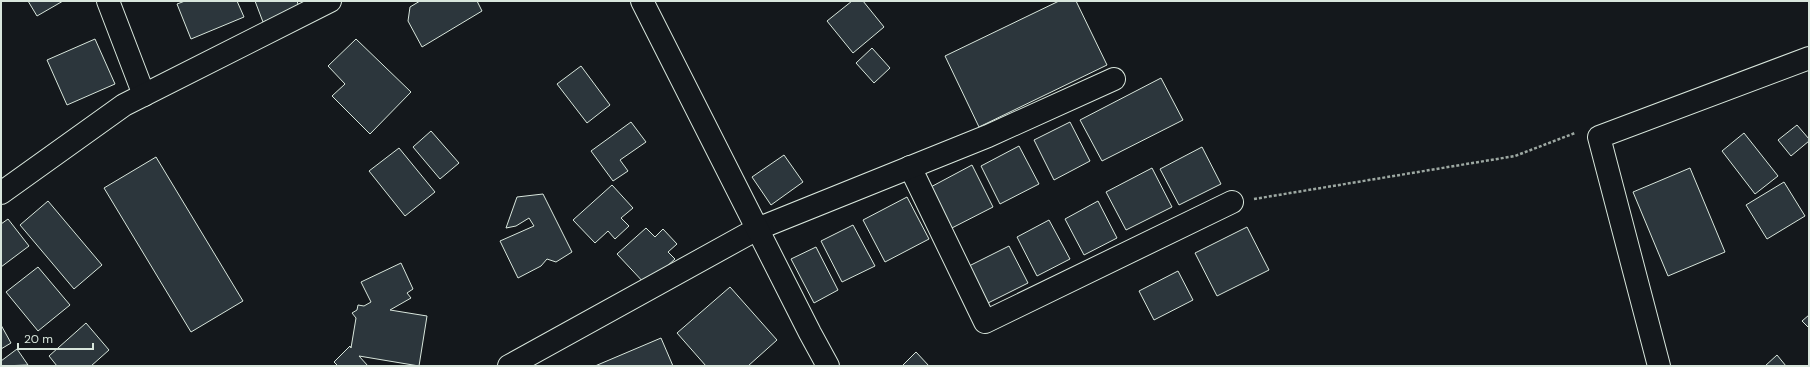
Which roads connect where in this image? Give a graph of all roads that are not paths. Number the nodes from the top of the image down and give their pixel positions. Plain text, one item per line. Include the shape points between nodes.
1 (108, 1) edge
2 (330, 1) edge
3 (642, 1) edge
4 (1809, 58) edge
5 (1114, 79) dead end
6 (144, 95) junction
7 (910, 167) junction
8 (1, 193) edge
9 (1232, 202) road end
10 (757, 229) junction
11 (509, 366) edge
12 (828, 366) edge
13 (1659, 366) edge

1 - 6 street
2 - 6 street
3 - 10 street
4 - 13 street via 1599,137
5 - 7 street via 988,136
6 - 8 street via 124,105
7 - 9 street via 985,322
7 - 10 street
10 - 11 street
10 - 12 street

